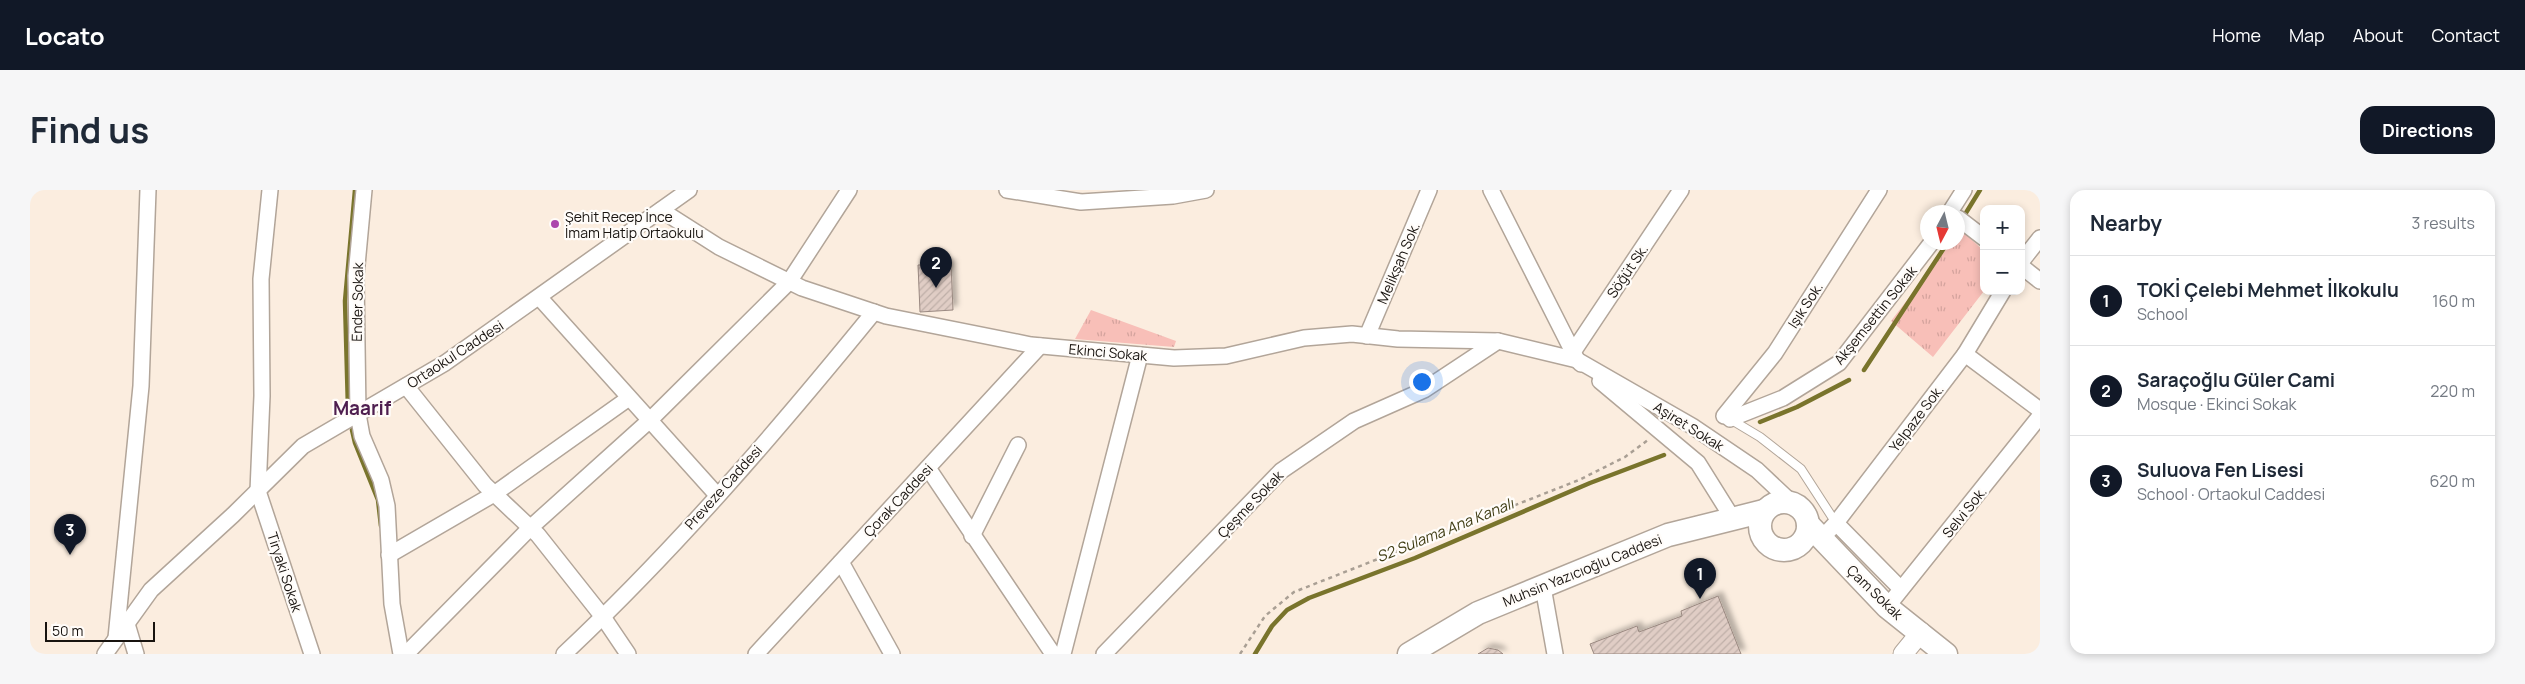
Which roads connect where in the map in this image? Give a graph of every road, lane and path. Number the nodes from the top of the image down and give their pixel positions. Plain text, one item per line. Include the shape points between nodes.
1 (148, 190) edge
2 (270, 190) edge
3 (364, 190) edge
4 (689, 190) edge
5 (849, 190) edge
6 (1007, 190) edge
7 (1206, 190) edge
8 (1430, 190) edge
9 (1491, 190) edge
10 (1681, 190) edge
11 (1879, 190) edge
12 (1964, 190) edge
13 (1082, 196) edge
14 (1954, 205) edge
15 (661, 210) junction
16 (1965, 223) edge
17 (1980, 235) edge
18 (2040, 238) edge
19 (1926, 250) edge
20 (2025, 259) edge
21 (2025, 268) edge
22 (2040, 281) edge
23 (788, 282) junction
24 (2001, 295) edge
25 (539, 297) junction
26 (874, 312) junction
27 (1367, 336) junction
28 (1498, 341) junction
29 (1040, 346) junction
30 (1965, 354) junction
31 (1140, 355) junction
32 (1575, 356) junction
33 (406, 386) junction
34 (629, 398) junction
35 (2040, 410) edge
36 (358, 414) junction
37 (2040, 416) edge
38 (1727, 417) junction
39 (650, 420) junction
40 (1659, 431) junction
41 (1018, 445) dead end
42 (928, 468) junction
43 (258, 491) junction
44 (494, 494) junction
45 (717, 495) junction
46 (1792, 503) junction
47 (1764, 511) junction
48 (1733, 519) junction
49 (1836, 523) junction
50 (530, 528) junction
51 (1815, 531) junction
52 (972, 536) junction
53 (389, 555) junction
54 (841, 562) junction
55 (1543, 587) junction
56 (1901, 589) junction
57 (1887, 607) junction
58 (603, 617) junction
59 (127, 624) junction
60 (1920, 632) junction
61 (116, 640) junction
62 (105, 654) edge
63 (136, 654) edge
64 (312, 654) edge
65 (401, 654) edge
66 (406, 654) edge
67 (564, 654) edge
68 (628, 654) edge
69 (756, 654) edge
70 (892, 654) edge
71 (1052, 654) edge
72 (1063, 654) edge
73 (1104, 654) edge
74 (1240, 654) edge
75 (1409, 654) edge
76 (1555, 654) edge
77 (1903, 654) edge
78 (1946, 654) edge

1 - 61 street via 141,386
2 - 43 street via 261,279 262,396
3 - 36 street, Ender Sokak via 356,276
4 - 15 street, Ortaokul Caddesi
5 - 23 street
6 - 13 street
7 - 13 street via 1173,196
8 - 27 street, Melikşah Sok.
9 - 32 street, Aşiret Sokak
10 - 32 street, Söğüt Sk.
11 - 38 street, Işık Sok. via 1775,353
12 - 14 street
15 - 23 street, Ekinci Sokak via 719,248
15 - 25 street, Ortaokul Caddesi
16 - 17 street
18 - 20 street
19 - 38 street, Akşemsettin Sokak via 1839,363 1784,398
21 - 22 street
23 - 26 street, Ekinci Sokak
23 - 39 street
24 - 30 street, Yelpaze Sok.
25 - 33 street, Ortaokul Caddesi via 445,363
25 - 34 street
26 - 29 street, Ekinci Sokak
26 - 45 street, Preveze Caddesi
27 - 28 street, Ekinci Sokak
27 - 31 street, Ekinci Sokak via 1304,338 1226,356 1174,358
28 - 32 street, Ekinci Sokak
28 - 73 street, Çeşme Sokak via 1424,390 1354,421 1281,471
29 - 31 street, Ekinci Sokak
29 - 42 street, Çorak Caddesi
30 - 35 street
30 - 49 street, Yelpaze Sok.
31 - 72 street
32 - 40 street, Aşiret Sokak
32 - 46 street, Aşiret Sokak via 1757,470
33 - 36 street, Ortaokul Caddesi
33 - 44 street
34 - 39 street
34 - 44 street
36 - 43 street, Ortaokul Caddesi via 303,446
36 - 53 street, Ender Sokak via 362,436 381,480 387,506
37 - 56 street, Selvi Sok.
38 - 49 lane via 1760,437 1801,469
39 - 45 street
39 - 50 street
40 - 48 street, Aşiret Sokak via 1698,463
40 - 74 path via 1626,457 1579,480 1294,592 1265,616
41 - 52 street
42 - 52 street
42 - 54 street, Çorak Caddesi
43 - 59 street, Ortaokul Caddesi via 151,590
43 - 64 street, Tiryaki Sokak
44 - 50 street
44 - 53 street
45 - 58 street, Preveze Caddesi
46 - 47 main road via 1776,503
46 - 51 main road via 1804,512
47 - 48 main road, Muhsin Yazıcıoğlu Caddesi
47 - 51 main road via 1760,520 1761,536 1772,548 1788,550
48 - 55 main road, Muhsin Yazıcıoğlu Caddesi via 1668,535
49 - 51 street, Yelpaze Sok.
49 - 56 street, Çam Sokak
50 - 58 street
50 - 66 street
51 - 57 main road, Çam Sokak
52 - 71 street
53 - 65 street, Ender Sokak via 392,604
54 - 69 street, Çorak Caddesi
54 - 70 street
55 - 75 main road, Muhsin Yazıcıoğlu Caddesi via 1478,613
55 - 76 street
56 - 57 street, Selvi Sok.
57 - 60 main road, Çam Sokak
58 - 67 street, Preveze Caddesi
58 - 68 street
59 - 61 street, Ortaokul Caddesi
59 - 63 street
60 - 77 street
60 - 78 main road, Çam Sokak
61 - 62 street, Ortaokul Caddesi

